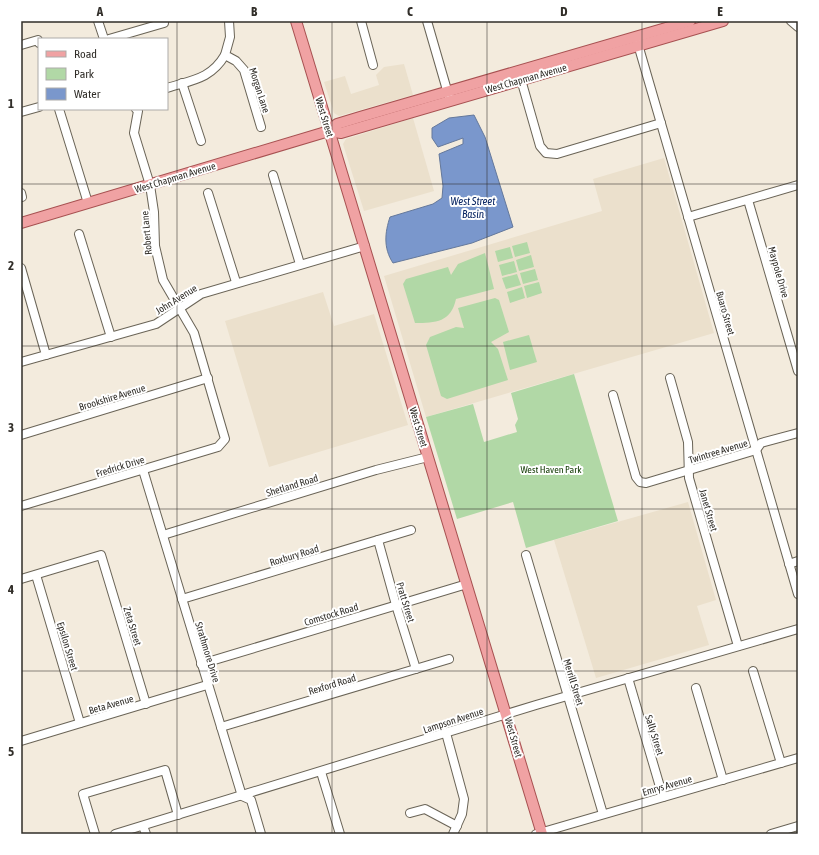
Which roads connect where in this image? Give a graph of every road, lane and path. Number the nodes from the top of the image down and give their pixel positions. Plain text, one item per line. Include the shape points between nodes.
1 (98, 21) edge
2 (229, 21) edge
3 (296, 21) edge
4 (361, 21) edge
5 (427, 21) edge
6 (690, 21) edge
7 (723, 21) edge
8 (792, 21) edge
9 (798, 21) edge
10 (164, 22) edge
11 (798, 26) edge
12 (104, 38) edge
13 (111, 38) edge
14 (38, 41) edge
15 (637, 42) junction
16 (21, 45) edge
17 (225, 55) junction
18 (373, 65) dead end
19 (520, 75) junction
20 (182, 83) junction
21 (168, 88) edge
22 (449, 96) junction
23 (38, 107) edge
24 (59, 110) edge
25 (138, 110) edge
26 (21, 112) edge
27 (661, 123) junction
28 (261, 127) dead end
29 (329, 131) junction
30 (201, 141) dead end
31 (274, 175) dead end
32 (150, 185) junction
33 (798, 185) edge
34 (208, 194) dead end
35 (748, 200) junction
36 (88, 203) junction
37 (688, 217) junction
38 (21, 223) edge
39 (79, 234) dead end
40 (365, 246) junction
41 (300, 264) junction
42 (21, 268) edge
43 (236, 282) junction
44 (181, 309) junction
45 (111, 337) junction
46 (46, 355) junction
47 (21, 362) edge
48 (798, 372) edge
49 (208, 378) junction
50 (670, 378) dead end
51 (612, 395) dead end
52 (798, 433) edge
53 (21, 435) edge
54 (224, 442) joint
55 (756, 450) junction
56 (428, 457) junction
57 (143, 470) junction
58 (689, 470) junction
59 (21, 506) edge
60 (411, 530) dead end
61 (163, 535) junction
62 (378, 540) junction
63 (526, 555) dead end
64 (798, 561) edge
65 (789, 564) junction
66 (36, 575) junction
67 (21, 579) edge
68 (467, 584) junction
69 (798, 594) edge
70 (182, 599) junction
71 (396, 605) junction
72 (798, 629) edge
73 (738, 646) junction
74 (449, 659) dead end
75 (201, 664) junction
76 (416, 669) junction
77 (753, 671) dead end
78 (628, 678) junction
79 (207, 685) junction
80 (696, 688) dead end
81 (568, 696) junction
82 (146, 704) junction
83 (507, 714) junction
84 (80, 723) junction
85 (221, 727) junction
86 (446, 733) junction
87 (21, 741) edge
88 (798, 758) edge
89 (781, 763) junction
90 (321, 772) junction
91 (723, 780) junction
92 (242, 796) junction
93 (663, 797) junction
94 (410, 813) dead end
95 (603, 814) junction
96 (178, 815) junction
97 (457, 826) junction
98 (798, 826) edge
99 (144, 830) edge
100 (540, 833) edge
101 (95, 834) edge
102 (115, 834) edge
103 (261, 834) edge
104 (340, 834) edge
105 (453, 834) edge
106 (771, 834) edge

1 - 12 street
2 - 17 street via 230,37
3 - 29 main road, West Street
4 - 18 street
5 - 22 street
6 - 15 main road, West Chapman Avenue
7 - 15 main road, West Chapman Avenue
8 - 11 street
9 - 11 street
10 - 13 street
14 - 16 street
15 - 19 main road, West Chapman Avenue
15 - 27 street, Buaro Street
17 - 20 street via 220,65 210,74
17 - 28 street, Morgan Lane via 244,70
19 - 22 main road, West Chapman Avenue
19 - 27 street via 540,146 549,154 557,154
20 - 21 street
20 - 30 street
22 - 29 main road, West Chapman Avenue via 341,133
23 - 26 street
24 - 36 street
25 - 32 street, Robert Lane via 134,133
27 - 37 street, Buaro Street
29 - 32 main road, West Chapman Avenue
29 - 40 main road, West Street
31 - 41 street
32 - 36 main road, West Chapman Avenue
32 - 44 street, Robert Lane via 155,246 163,280
33 - 35 street
34 - 43 street
35 - 37 street
35 - 48 street, Maypole Drive
36 - 38 main road, West Chapman Avenue
37 - 55 street, Buaro Street
39 - 45 street
40 - 41 street, John Avenue
40 - 56 main road, West Street
41 - 43 street, John Avenue
42 - 46 street
43 - 44 street, John Avenue via 202,294
44 - 45 street, John Avenue via 156,324
44 - 49 street, Robert Lane via 194,333
45 - 46 street, John Avenue
46 - 47 street, John Avenue
49 - 53 street, Brookshire Avenue
49 - 54 street, Robert Lane via 225,435
50 - 58 street, Janet Street via 688,442
51 - 58 street, Twintree Avenue via 636,477 640,482 646,483
52 - 55 street, Twintree Avenue via 761,443
54 - 57 street, Fredrick Drive via 218,447
55 - 58 street, Twintree Avenue
55 - 65 street, Buaro Street
56 - 61 street, Shetland Road via 376,470
56 - 68 main road, West Street
57 - 59 street, Fredrick Drive
57 - 61 street, Strathmore Drive
58 - 73 street, Janet Street via 691,485
60 - 62 street, Roxbury Road
61 - 70 street, Strathmore Drive
62 - 70 street, Roxbury Road
62 - 71 street, Pratt Street
63 - 81 street, Merrill Street
64 - 65 street
65 - 69 street, Buaro Street
66 - 67 street
66 - 82 street, Zeta Street via 101,555
66 - 84 street, Epsilon Street
68 - 71 street, Comstock Road
68 - 83 main road, West Street
70 - 75 street, Strathmore Drive
71 - 75 street, Comstock Road
71 - 76 street, Pratt Street
72 - 73 street, Lampson Avenue
73 - 78 street, Lampson Avenue
74 - 76 street, Rexford Road
75 - 79 street, Strathmore Drive
76 - 85 street, Rexford Road
77 - 89 street
78 - 81 street, Lampson Avenue
78 - 93 street, Sally Street
79 - 82 street, Beta Avenue
79 - 85 street, Strathmore Drive
80 - 91 street
81 - 83 street, Lampson Avenue
81 - 95 street, Merrill Street
82 - 84 street, Beta Avenue
83 - 86 street, Lampson Avenue
83 - 100 main road, West Street
84 - 87 street, Beta Avenue
85 - 92 street, Strathmore Drive
86 - 90 street, Lampson Avenue
86 - 97 street via 464,799
88 - 89 street, Emrys Avenue
89 - 91 street, Emrys Avenue
90 - 92 street, Lampson Avenue
90 - 104 street
91 - 93 street, Emrys Avenue
92 - 96 street, Lampson Avenue
92 - 103 street, Strathmore Drive via 250,800
93 - 95 street, Emrys Avenue
94 - 97 street via 425,809
95 - 100 street, Emrys Avenue
96 - 99 street, Lampson Avenue
96 - 101 street via 164,770 83,794
97 - 105 street
98 - 106 street
99 - 102 street, Lampson Avenue

